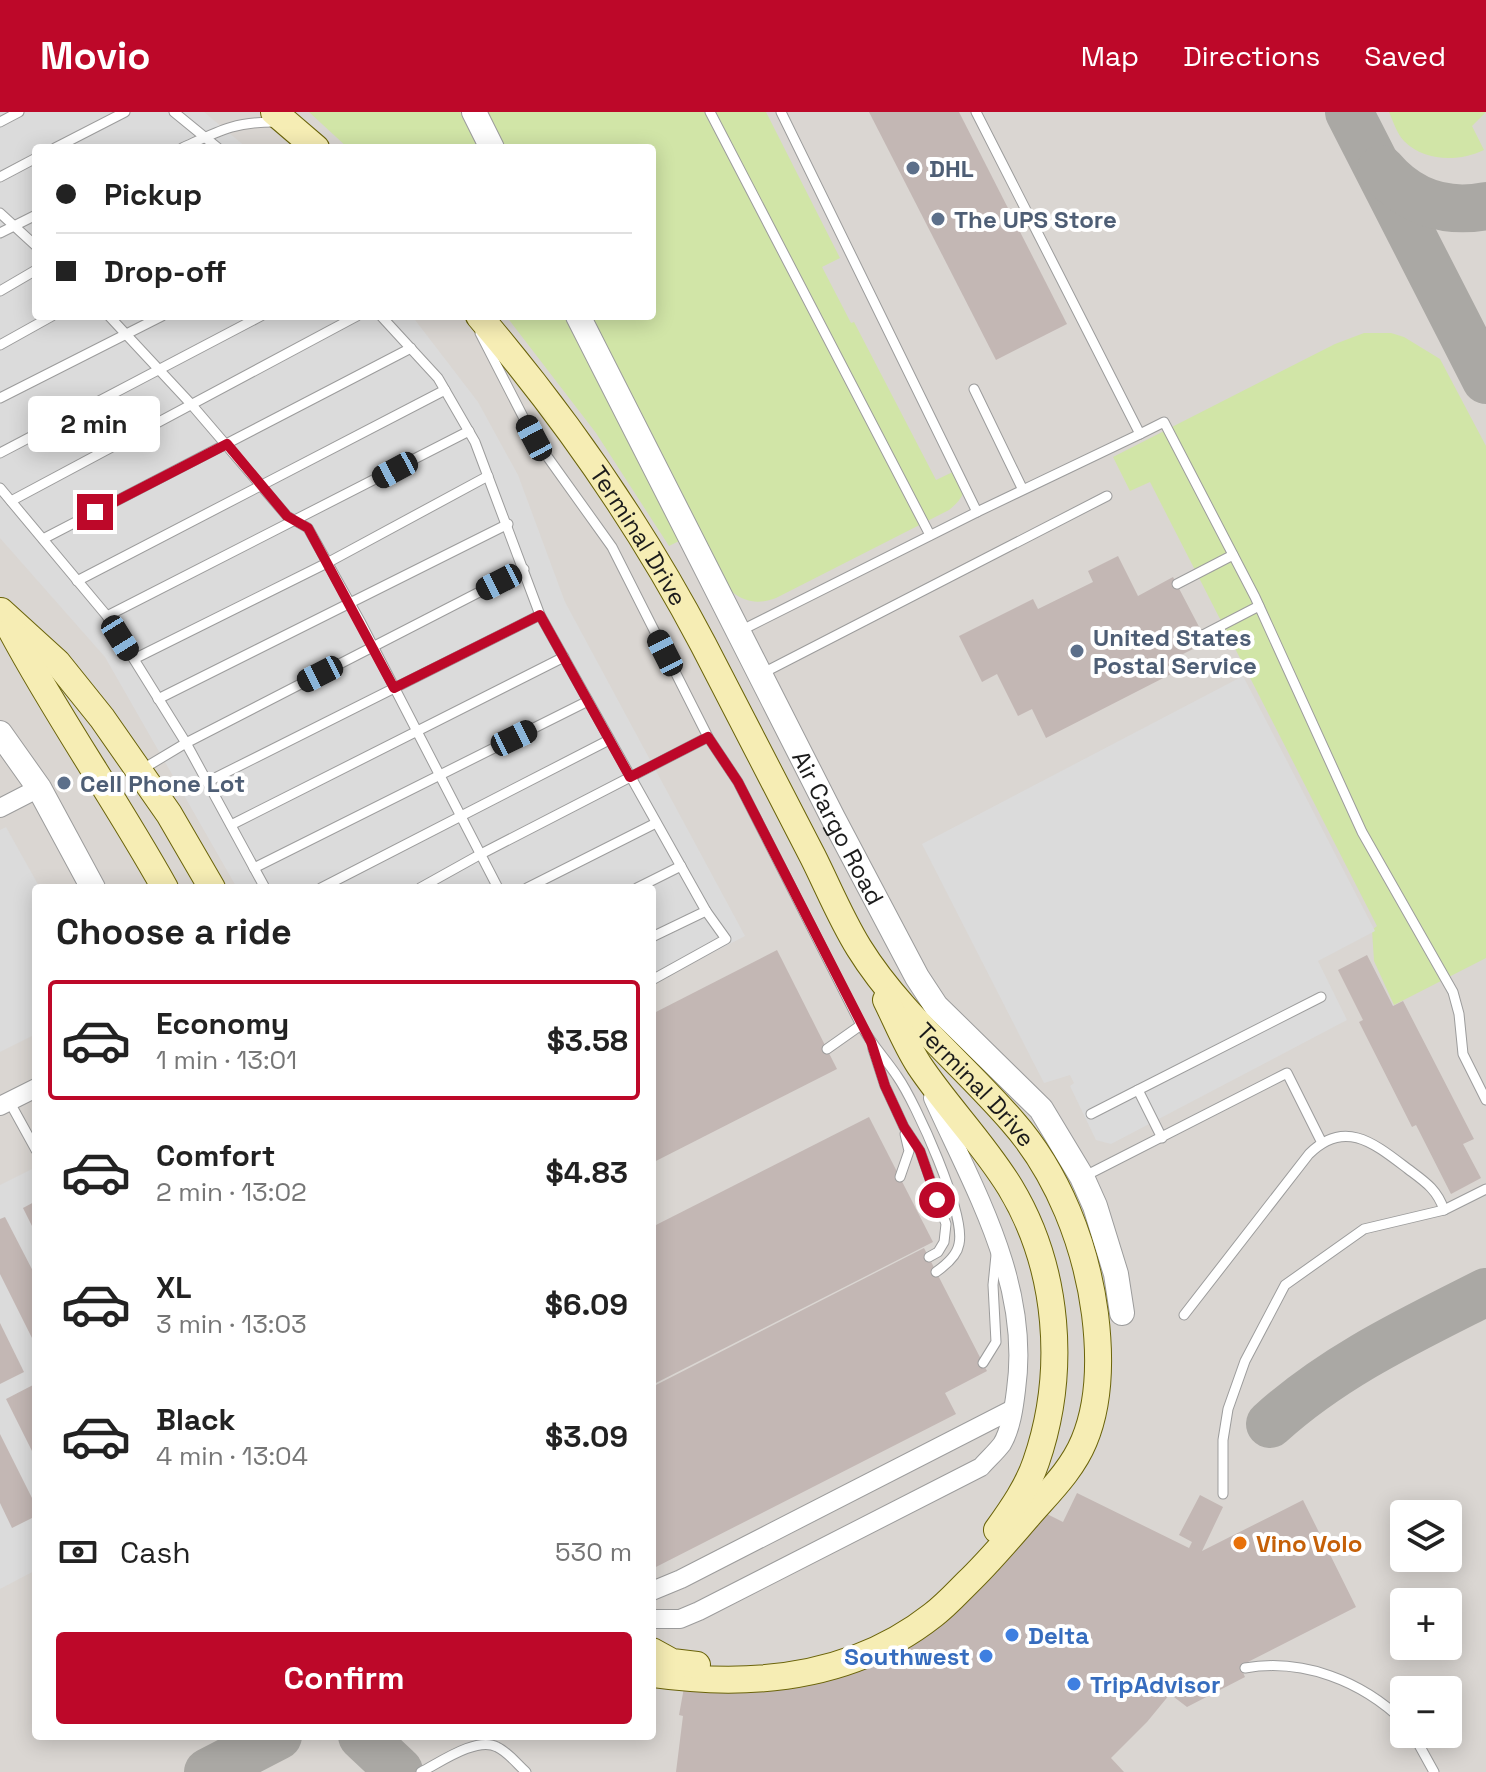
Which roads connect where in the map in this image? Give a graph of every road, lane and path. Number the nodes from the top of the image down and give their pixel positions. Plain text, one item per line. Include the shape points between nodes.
1 (19, 112) edge
2 (125, 112) edge
3 (174, 112) edge
4 (474, 112) edge
5 (710, 112) edge
6 (781, 112) edge
7 (976, 112) edge
8 (280, 117) edge
9 (0, 122) edge
10 (207, 137) junction
11 (63, 144) edge
12 (191, 144) edge
13 (214, 144) edge
14 (311, 144) edge
15 (490, 144) edge
16 (32, 160) edge
17 (0, 177) edge
18 (0, 213) edge
19 (32, 217) edge
20 (13, 226) junction
21 (0, 233) edge
22 (32, 243) edge
23 (32, 272) edge
24 (0, 291) edge
25 (45, 320) edge
26 (113, 320) edge
27 (155, 320) edge
28 (253, 320) edge
29 (349, 320) edge
30 (385, 320) edge
31 (474, 320) edge
32 (482, 320) edge
33 (580, 320) edge
34 (127, 335) junction
35 (0, 345) edge
36 (411, 348) junction
37 (159, 369) junction
38 (974, 389) dead end
39 (445, 390) junction
40 (0, 398) edge
41 (191, 404) junction
42 (469, 431) junction
43 (1140, 434) junction
44 (227, 444) junction
45 (0, 453) edge
46 (488, 476) junction
47 (262, 484) junction
48 (0, 488) edge
49 (1022, 488) junction
50 (1107, 496) dead end
51 (11, 501) junction
52 (977, 512) junction
53 (297, 522) junction
54 (508, 524) junction
55 (930, 535) junction
56 (43, 539) junction
57 (1233, 555) junction
58 (327, 563) junction
59 (524, 569) junction
60 (77, 581) junction
61 (1177, 584) dead end
62 (349, 602) junction
63 (1259, 606) junction
64 (1, 610) edge
65 (540, 615) junction
66 (107, 616) junction
67 (740, 632) junction
68 (1203, 635) dead end
69 (373, 647) junction
70 (564, 657) junction
71 (134, 659) junction
72 (761, 674) junction
73 (394, 688) junction
74 (158, 699) junction
75 (588, 701) junction
76 (417, 731) junction
77 (0, 733) edge
78 (708, 737) junction
79 (609, 740) junction
80 (186, 743) junction
81 (140, 771) junction
82 (440, 775) junction
83 (630, 777) junction
84 (207, 782) junction
85 (39, 788) junction
86 (0, 808) edge
87 (461, 816) junction
88 (656, 823) junction
89 (231, 825) junction
90 (481, 854) junction
91 (681, 866) junction
92 (254, 868) junction
93 (91, 884) edge
94 (163, 884) edge
95 (210, 884) edge
96 (263, 884) edge
97 (329, 884) edge
98 (427, 884) edge
99 (496, 884) edge
100 (535, 884) edge
101 (645, 884) edge
102 (706, 911) junction
103 (656, 935) edge
104 (860, 949) junction
105 (656, 978) edge
106 (1321, 997) dead end
107 (861, 1025) junction
108 (871, 1042) junction
109 (827, 1049) dead end
110 (918, 1064) junction
111 (32, 1090) edge
112 (1138, 1090) junction
113 (1486, 1100) edge
114 (5, 1103) edge
115 (1091, 1114) dead end
116 (904, 1127) junction
117 (1162, 1138) junction
118 (1322, 1143) junction
119 (32, 1144) edge
120 (900, 1177) dead end
121 (1082, 1177) junction
122 (1486, 1189) edge
123 (1444, 1210) junction
124 (997, 1241) junction
125 (929, 1257) dead end
126 (936, 1272) dead end
127 (1122, 1313) dead end
128 (1184, 1315) dead end
129 (983, 1363) dead end
130 (1013, 1409) junction
131 (1223, 1494) dead end
132 (656, 1589) edge
133 (656, 1619) edge
134 (656, 1653) edge
135 (1245, 1668) dead end
136 (656, 1674) edge
137 (1390, 1711) edge
138 (1421, 1748) edge
139 (421, 1772) edge
140 (526, 1772) edge
141 (1434, 1772) edge

1 - 9 lane
2 - 11 lane
3 - 10 lane
4 - 15 street
5 - 55 lane
6 - 52 lane
7 - 43 lane
8 - 10 lane via 225,127
8 - 14 main road
10 - 12 lane
10 - 13 lane
16 - 17 lane
18 - 20 lane
19 - 20 lane
20 - 21 lane
20 - 22 lane
23 - 24 lane
25 - 35 lane
26 - 34 lane
27 - 34 lane
28 - 37 lane
29 - 41 lane
30 - 36 lane
31 - 78 lane via 534,438 612,547
32 - 104 main road, Terminal Drive via 544,396 636,527 701,640
33 - 67 street, Air Cargo Road
34 - 37 lane
34 - 40 lane
36 - 39 lane
36 - 44 lane
37 - 41 lane
37 - 45 lane
38 - 49 lane
39 - 42 lane
39 - 47 lane
41 - 44 lane
41 - 51 lane
42 - 46 lane
42 - 53 lane
43 - 49 lane
43 - 57 lane via 1164,422
44 - 47 lane
44 - 56 lane
46 - 54 lane
46 - 58 lane
47 - 53 lane
47 - 60 lane
48 - 51 lane
49 - 52 lane
50 - 72 lane
51 - 56 lane
52 - 55 lane
53 - 58 lane via 308,528
53 - 66 lane
54 - 59 lane
54 - 62 lane
55 - 67 lane
56 - 60 lane
57 - 61 lane
57 - 63 lane
58 - 62 lane
58 - 71 lane
59 - 65 lane
59 - 69 lane
60 - 66 lane
62 - 69 lane
62 - 74 lane
63 - 68 lane
63 - 113 lane via 1362,832 1453,992 1463,1054
64 - 81 main road via 57,662
64 - 94 main road
65 - 70 lane
65 - 73 lane
66 - 71 lane
67 - 72 street, Air Cargo Road
69 - 73 lane
69 - 80 lane
70 - 75 lane
70 - 76 lane
71 - 74 lane
72 - 121 street, Air Cargo Road via 917,977 936,1006 1041,1109
73 - 76 lane
73 - 84 lane
74 - 80 lane
75 - 79 lane
75 - 82 lane
76 - 82 lane
76 - 89 lane
77 - 85 street
78 - 83 lane
78 - 107 lane via 738,782
79 - 83 lane
79 - 87 lane
80 - 81 lane
80 - 84 lane
81 - 95 main road
82 - 87 lane
82 - 92 lane
83 - 88 lane
83 - 90 lane
84 - 89 lane
85 - 86 street
85 - 93 street
87 - 90 lane
87 - 97 lane
88 - 91 lane
88 - 100 lane
89 - 92 lane
90 - 98 lane
90 - 99 lane
91 - 101 lane
91 - 102 lane
92 - 96 lane
102 - 103 lane
102 - 105 lane via 726,939
104 - 110 main road
104 - 136 main road, Terminal Drive via 910,1013 1015,1123 1058,1191 1084,1256 1096,1319 1095,1396 1088,1430 1057,1483 976,1574 933,1616 894,1640 820,1670 763,1680
106 - 112 lane
107 - 108 lane
107 - 109 lane
108 - 116 lane
108 - 126 lane via 899,1078 957,1212 959,1247
110 - 124 street
110 - 134 main road via 1010,1187 1038,1249 1053,1316 1055,1357 1036,1464 1014,1508 970,1567 913,1620 862,1652 807,1666 748,1672 672,1662
111 - 114 street
112 - 115 lane
112 - 117 lane
114 - 119 lane
116 - 120 lane via 909,1151
116 - 125 lane via 920,1151 946,1224 944,1242
117 - 118 lane via 1287,1073
117 - 121 lane
118 - 123 lane via 1344,1137 1371,1141 1436,1190
118 - 128 lane
121 - 127 street, Air Cargo Road via 1113,1261
122 - 123 lane
123 - 131 lane via 1364,1229 1285,1285 1245,1361 1228,1409
124 - 129 lane via 996,1342
124 - 130 street via 1007,1267 1019,1339
130 - 132 street
130 - 133 street via 1002,1443 981,1467 699,1611 680,1619
135 - 137 lane via 1269,1664 1316,1671
138 - 141 lane
139 - 140 lane via 486,1743

